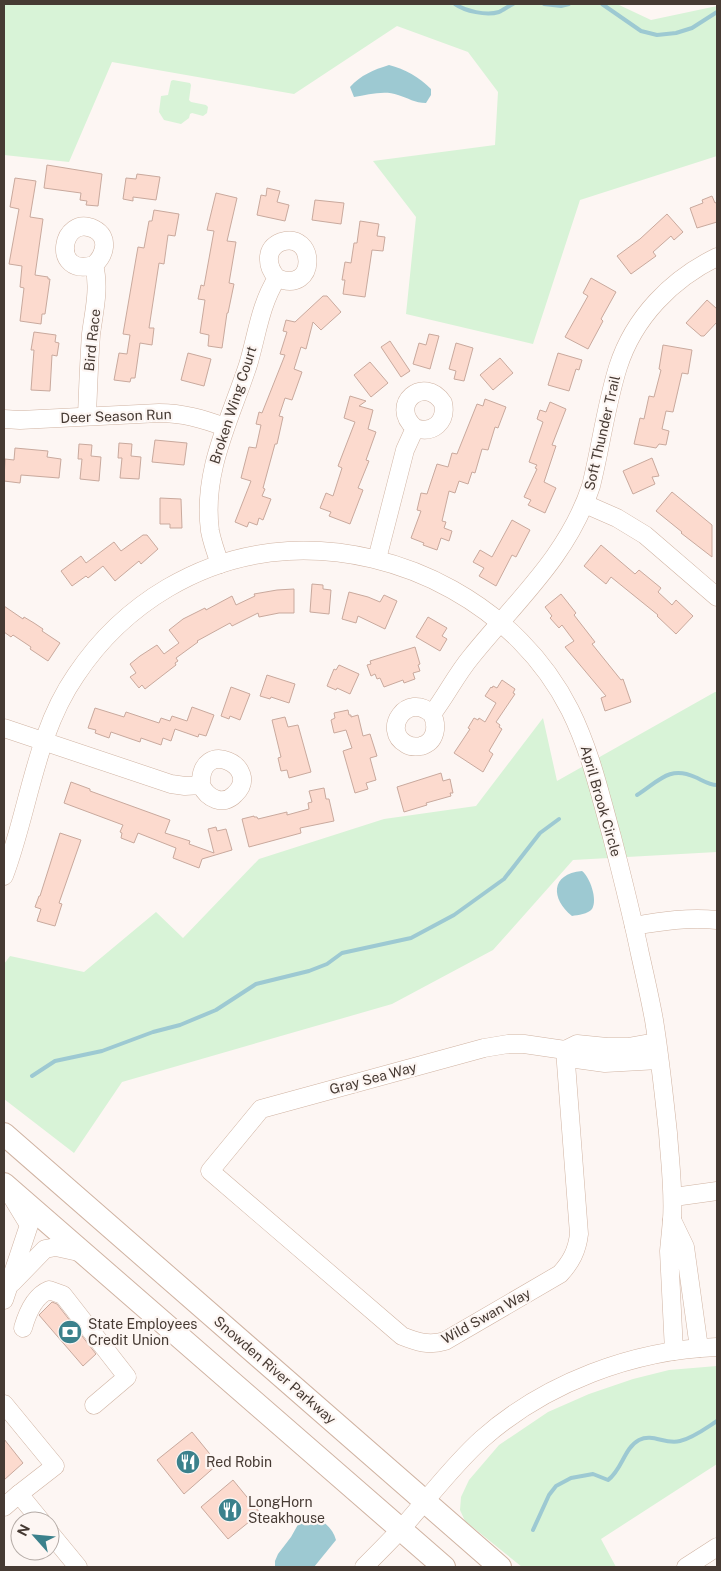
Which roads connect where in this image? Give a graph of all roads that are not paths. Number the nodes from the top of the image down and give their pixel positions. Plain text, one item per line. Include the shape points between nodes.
1 (717, 256) edge
2 (94, 265) dead end
3 (277, 278) dead end
4 (87, 416) junction
5 (4, 419) edge
6 (225, 427) junction
7 (415, 428) dead end
8 (585, 504) junction
9 (377, 559) junction
10 (220, 564) junction
11 (717, 597) edge
12 (500, 622) junction
13 (432, 714) dead end
14 (4, 728) edge
15 (44, 741) junction
16 (201, 785) dead end
17 (4, 876) edge
18 (717, 920) edge
19 (634, 926) junction
20 (656, 1042) junction
21 (565, 1050) junction
22 (659, 1060) junction
23 (4, 1134) edge
24 (210, 1171) joint
25 (5, 1185) edge
26 (717, 1191) edge
27 (674, 1198) junction
28 (672, 1220) junction
29 (84, 1253) junction
30 (7, 1293) edge
31 (23, 1328) dead end
32 (717, 1347) edge
33 (699, 1348) junction
34 (674, 1351) junction
35 (4, 1404) edge
36 (94, 1405) dead end
37 (19, 1494) junction
38 (424, 1501) junction
39 (4, 1507) edge
40 (33, 1511) edge
41 (401, 1530) junction
42 (60, 1545) edge
43 (717, 1547) edge
44 (78, 1567) edge
45 (364, 1567) edge
46 (444, 1567) edge
47 (500, 1567) edge
48 (686, 1567) edge

1 - 8 street, Soft Thunder Trail via 673,285 631,336 618,367
2 - 4 street, Bird Race via 98,278 88,370
3 - 6 street, Broken Wing Court via 263,306 248,364
4 - 5 street, Deer Season Run
4 - 6 street, Deer Season Run via 178,413
6 - 10 street, Broken Wing Court via 216,453 209,493 210,533
7 - 9 street via 405,450
8 - 11 street via 638,530
8 - 12 street, Soft Thunder Trail via 565,544
9 - 10 street, April Brook Circle via 344,552 306,550
9 - 12 street, April Brook Circle via 442,584
10 - 15 street, April Brook Circle via 190,575 152,597 101,642 66,690
12 - 13 street, Soft Thunder Trail via 465,664
12 - 19 street, April Brook Circle via 553,682 582,737 597,779
14 - 15 street
15 - 16 street via 171,784
15 - 17 street, April Brook Circle
18 - 19 street via 693,918
19 - 20 street, April Brook Circle
20 - 21 street, Gray Sea Way via 607,1048 577,1044
20 - 22 street, April Brook Circle
21 - 22 street, Gray Sea Way via 576,1059 604,1063
21 - 24 street, Gray Sea Way via 524,1044 484,1048 261,1109
21 - 24 street, Wild Swan Way via 578,1246 560,1274 445,1341 424,1344 402,1336
22 - 27 street, April Brook Circle
23 - 38 main road, Snowden River Parkway
25 - 29 main road
25 - 30 street via 29,1225
26 - 27 street
27 - 28 street, April Brook Circle
28 - 33 street via 685,1247
28 - 34 street, April Brook Circle via 669,1251
29 - 30 street via 56,1247 45,1249
29 - 41 main road
31 - 36 street via 28,1312 41,1294 49,1290 62,1295 127,1377
32 - 33 street
33 - 34 street
34 - 38 street via 607,1367 524,1408 482,1440
35 - 37 street via 55,1466
37 - 39 street
37 - 40 street
38 - 41 street
38 - 47 main road, Snowden River Parkway
41 - 45 street
41 - 46 main road
42 - 44 street
43 - 48 street

